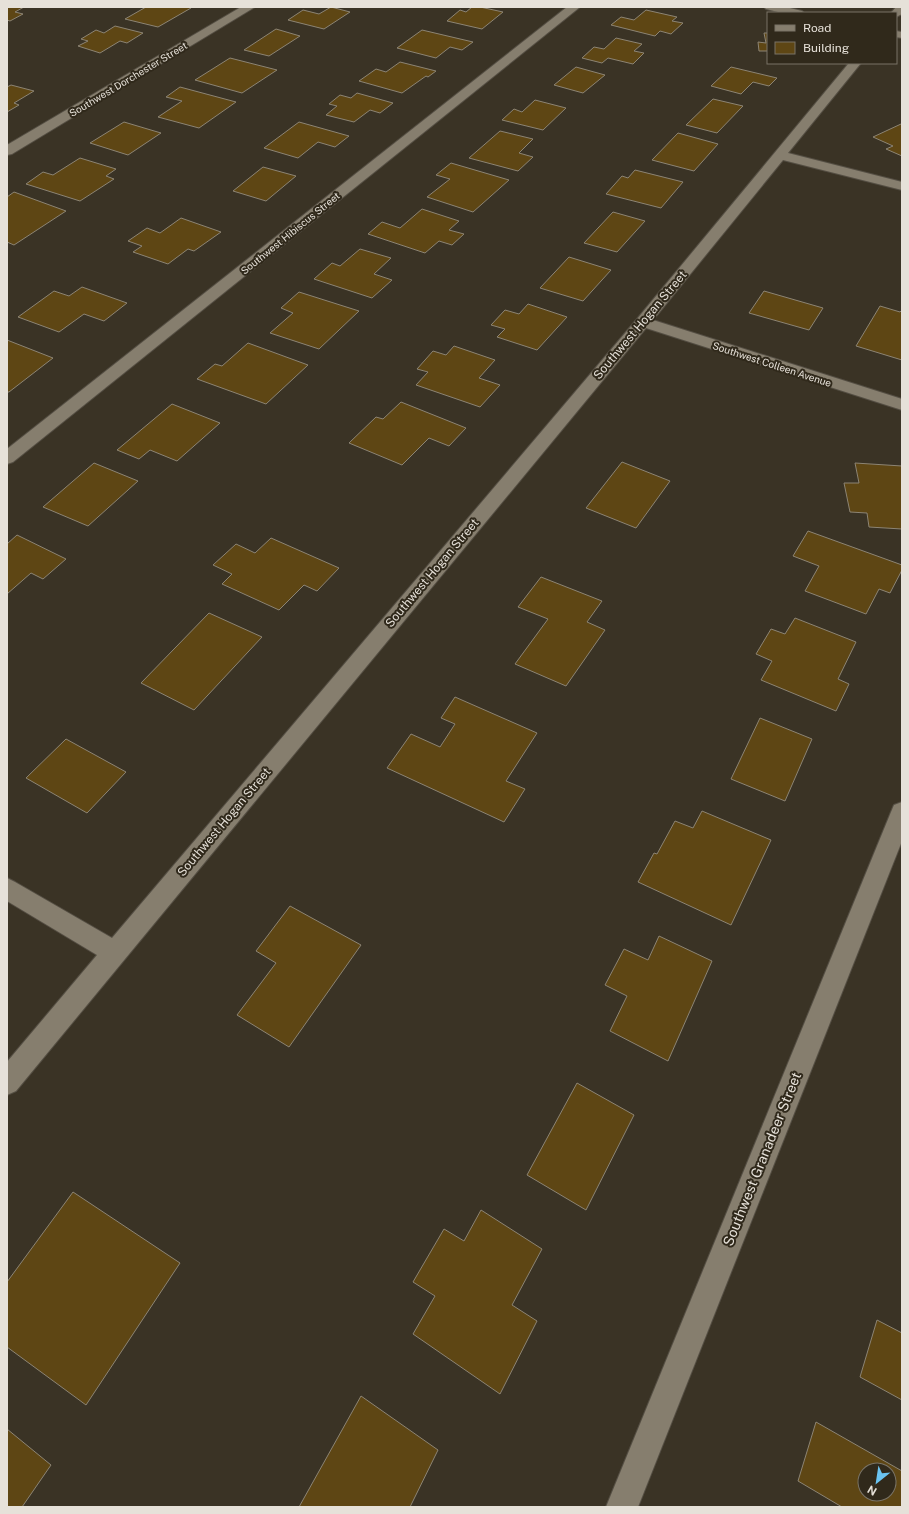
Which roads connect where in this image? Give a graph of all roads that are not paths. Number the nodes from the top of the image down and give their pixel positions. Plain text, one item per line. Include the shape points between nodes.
1 (249, 7) edge
2 (574, 7) edge
3 (770, 7) edge
4 (793, 12) edge
5 (855, 64) edge
6 (7, 151) edge
7 (780, 155) junction
8 (902, 186) edge
9 (643, 322) junction
10 (902, 405) edge
11 (7, 458) edge
12 (902, 812) edge
13 (7, 890) edge
14 (114, 952) junction
15 (7, 1082) edge
16 (622, 1507) edge

1 - 6 street, Southwest Dorchester Street
2 - 11 street, Southwest Hibiscus Street
3 - 4 street
5 - 7 street, Southwest Hogan Street
7 - 8 street
7 - 9 street, Southwest Hogan Street
9 - 10 street, Southwest Colleen Avenue
9 - 14 street, Southwest Hogan Street
12 - 16 street, Southwest Granadeer Street
13 - 14 street
14 - 15 street, Southwest Hogan Street

